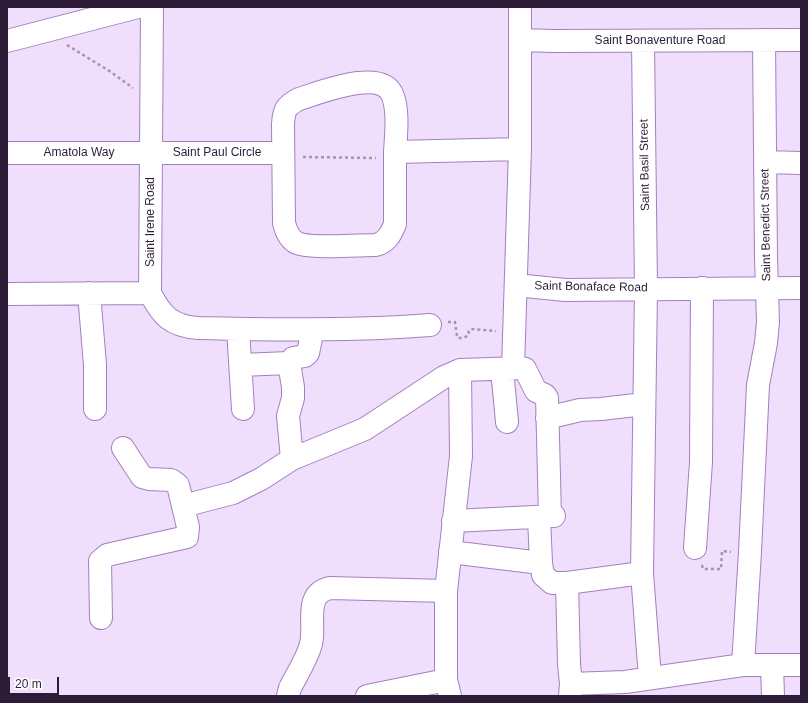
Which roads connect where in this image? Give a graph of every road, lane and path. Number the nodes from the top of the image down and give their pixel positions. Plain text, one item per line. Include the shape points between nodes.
1 (138, 7) edge
2 (152, 7) edge
3 (520, 7) edge
4 (44, 31) junction
5 (520, 40) junction
6 (643, 40) junction
7 (764, 40) junction
8 (801, 40) edge
9 (7, 41) edge
10 (152, 102) junction
11 (520, 149) junction
12 (395, 152) junction
13 (7, 153) edge
14 (152, 153) junction
15 (283, 153) junction
16 (765, 162) junction
17 (801, 163) edge
18 (516, 285) junction
19 (702, 288) junction
20 (767, 288) junction
21 (801, 288) edge
22 (646, 289) junction
23 (150, 293) junction
24 (7, 294) edge
25 (89, 294) junction
26 (430, 326) joint
27 (238, 329) junction
28 (313, 329) junction
29 (514, 332) junction
30 (289, 363) junction
31 (241, 365) junction
32 (507, 368) junction
33 (460, 370) junction
34 (644, 404) junction
35 (95, 409) dead end
36 (243, 409) dead end
37 (547, 418) junction
38 (507, 422) dead end
39 (124, 448) dead end
40 (292, 459) junction
41 (183, 506) junction
42 (551, 516) junction
43 (453, 521) junction
44 (695, 548) joint
45 (450, 552) junction
46 (750, 552) junction
47 (541, 563) junction
48 (642, 572) junction
49 (567, 583) junction
50 (446, 591) junction
51 (101, 618) dead end
52 (743, 665) junction
53 (772, 665) junction
54 (801, 665) edge
55 (650, 678) junction
56 (448, 688) edge
57 (626, 689) edge
58 (570, 690) edge
59 (288, 696) edge
60 (367, 696) edge
61 (774, 696) edge

1 - 4 street
2 - 10 street, Saint Irene Road
3 - 5 street
4 - 9 street
4 - 10 path via 111,72
5 - 6 street, Saint Bonaventure Road
5 - 11 street
6 - 7 street, Saint Bonaventure Road
6 - 22 street, Saint Basil Street
7 - 8 street, Saint Bonaventure Road
7 - 16 street, Saint Benedict Street
10 - 14 street, Saint Irene Road
11 - 12 street
11 - 18 street
12 - 15 path via 384,158 297,156
12 - 15 street via 396,118 392,93 387,87 370,81 343,86 290,104 284,116
12 - 15 street via 395,224 392,232 386,240 376,245 339,246 309,245 298,243 289,237 284,223
13 - 14 street, Amatola Way
14 - 15 street, Saint Paul Circle
14 - 23 street, Saint Irene Road
16 - 17 street, Saint Benedict Street
16 - 20 street, Saint Benedict Street
18 - 22 street, Saint Bonaface Road via 565,290
18 - 29 street
19 - 20 street, Saint Bonaface Road
19 - 22 street, Saint Bonaface Road
19 - 44 street via 701,462
20 - 21 street, Saint Bonaface Road
20 - 46 street, Saint Benedict Street via 768,322 758,385
22 - 34 street, Saint Basil Street
23 - 25 street
23 - 27 street via 164,314 184,327
24 - 25 street
25 - 35 street via 95,365
26 - 28 street
26 - 29 path via 455,322 458,338 468,336 471,329
27 - 28 street
27 - 31 street
28 - 30 street via 307,355 293,358
29 - 32 street
30 - 31 street
30 - 40 street via 293,387 288,416
31 - 36 street
32 - 33 street
32 - 37 street via 525,370 536,391 546,396
32 - 38 street
33 - 40 street via 444,377 365,429
33 - 43 street via 461,456
34 - 37 street via 580,410
34 - 48 street, Saint Basil Street
37 - 42 street
39 - 41 street via 142,477 175,482
40 - 41 street via 261,479 233,492
41 - 51 street via 188,527 187,537 107,555 100,561
42 - 43 street
42 - 47 street
43 - 45 street
44 - 46 path via 704,570 721,569 722,552
45 - 47 street
45 - 50 street
46 - 52 street, Saint Benedict Street
47 - 49 street via 543,575 552,583
48 - 49 street
48 - 55 street, Saint Basil Street
49 - 58 street
50 - 56 street
50 - 59 street via 330,588 319,592 313,600 311,644
52 - 53 street
52 - 55 street
53 - 54 street
53 - 61 street
55 - 57 street
56 - 60 street
57 - 58 street

